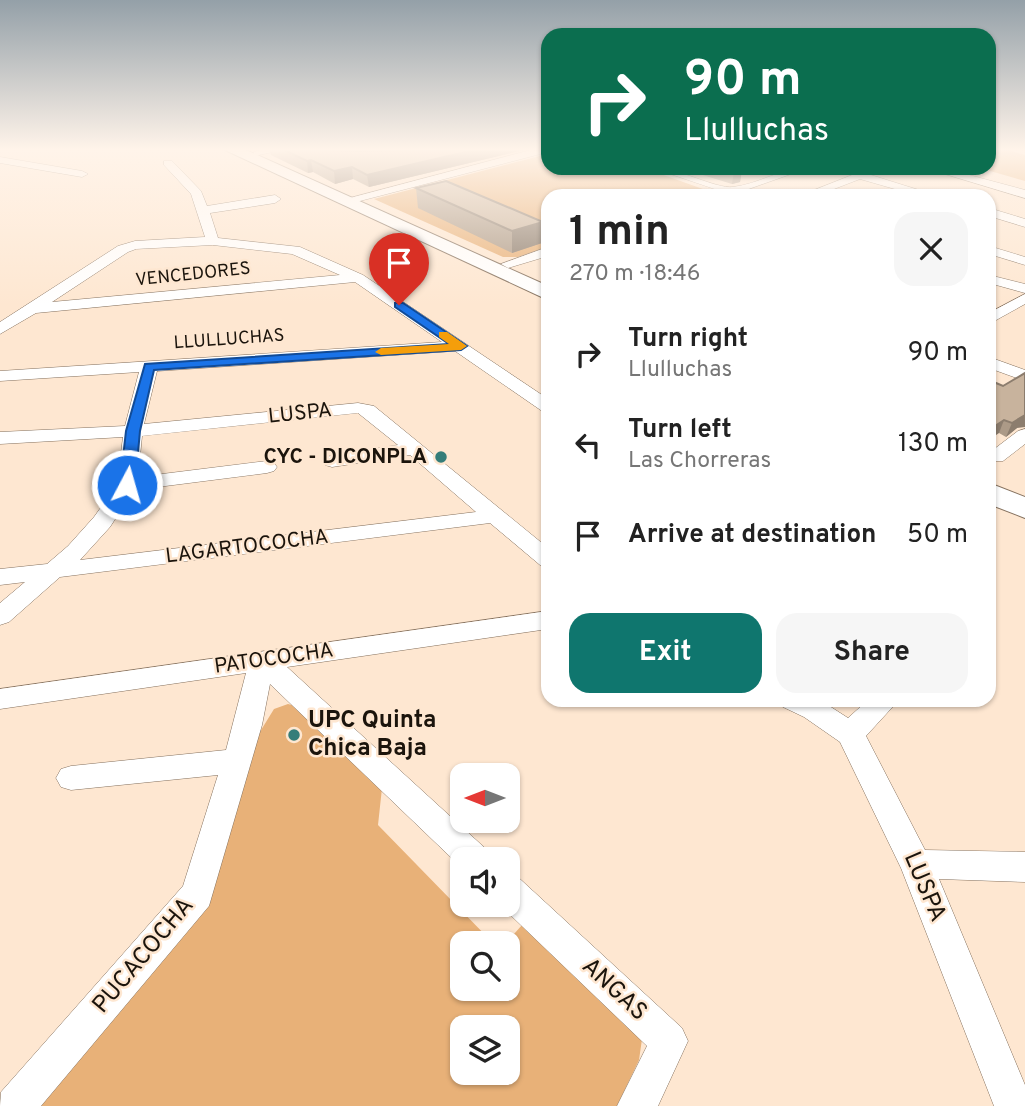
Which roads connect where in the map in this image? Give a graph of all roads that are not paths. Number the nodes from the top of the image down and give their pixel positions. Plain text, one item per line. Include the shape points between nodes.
1 (200, 202) edge
2 (263, 202) edge
3 (345, 202) edge
4 (364, 202) edge
5 (202, 210) junction
6 (996, 214) edge
7 (1025, 223) edge
8 (213, 241) junction
9 (996, 245) edge
10 (996, 252) edge
11 (541, 253) edge
12 (1025, 254) edge
13 (1025, 261) edge
14 (508, 264) junction
15 (358, 278) junction
16 (541, 278) edge
17 (996, 281) edge
18 (1024, 289) edge
19 (541, 291) edge
20 (33, 308) junction
21 (996, 313) edge
22 (0, 329) edge
23 (461, 346) junction
24 (996, 365) edge
25 (149, 366) junction
26 (0, 376) edge
27 (1025, 376) edge
28 (541, 402) edge
29 (133, 431) junction
30 (1025, 435) edge
31 (0, 438) edge
32 (414, 449) junction
33 (332, 461) dead end
34 (996, 463) edge
35 (267, 467) dead end
36 (996, 468) edge
37 (127, 485) junction
38 (1025, 489) edge
39 (996, 495) edge
40 (1025, 509) edge
41 (495, 516) junction
42 (541, 553) edge
43 (51, 571) junction
44 (0, 577) edge
45 (0, 616) edge
46 (541, 621) edge
47 (262, 660) junction
48 (0, 699) edge
49 (809, 707) edge
50 (878, 707) edge
51 (850, 734) junction
52 (237, 761) junction
53 (71, 778) dead end
54 (462, 847) edge
55 (916, 864) junction
56 (1025, 867) edge
57 (520, 901) edge
58 (15, 1106) edge
59 (637, 1106) edge
60 (1014, 1106) edge

1 - 5 street
2 - 5 street
3 - 19 main road
4 - 14 main road
5 - 8 street
6 - 7 street
8 - 15 street via 295,250
8 - 20 street via 123,249
9 - 12 street
10 - 13 street
11 - 14 street
14 - 16 main road
15 - 20 street, VENCEDORES
15 - 23 street
17 - 18 street
18 - 21 street
20 - 22 street
23 - 25 street, LLULLUCHAS
23 - 28 street
24 - 27 street
25 - 26 street, LLULLUCHAS
25 - 29 street
29 - 31 street, LUSPA
29 - 32 street, LUSPA via 358,408 367,410
29 - 37 street
30 - 34 street
32 - 33 street
32 - 41 street, LUSPA
35 - 37 street
36 - 38 main road
37 - 43 street via 102,522
39 - 40 main road
41 - 42 street, LUSPA
41 - 43 street, LAGARTOCOCHA
43 - 44 street, LAGARTOCOCHA
43 - 45 street
46 - 47 street, PATOCOCHA
47 - 48 street, PATOCOCHA
47 - 52 street, PUCACOCHA
47 - 54 street
49 - 51 street, LUSPA
50 - 51 street
51 - 55 street, LUSPA
52 - 53 street
52 - 58 street, PUCACOCHA via 197,895
55 - 56 street
55 - 60 street, LUSPA
57 - 59 street, ANGAS via 668,1041

